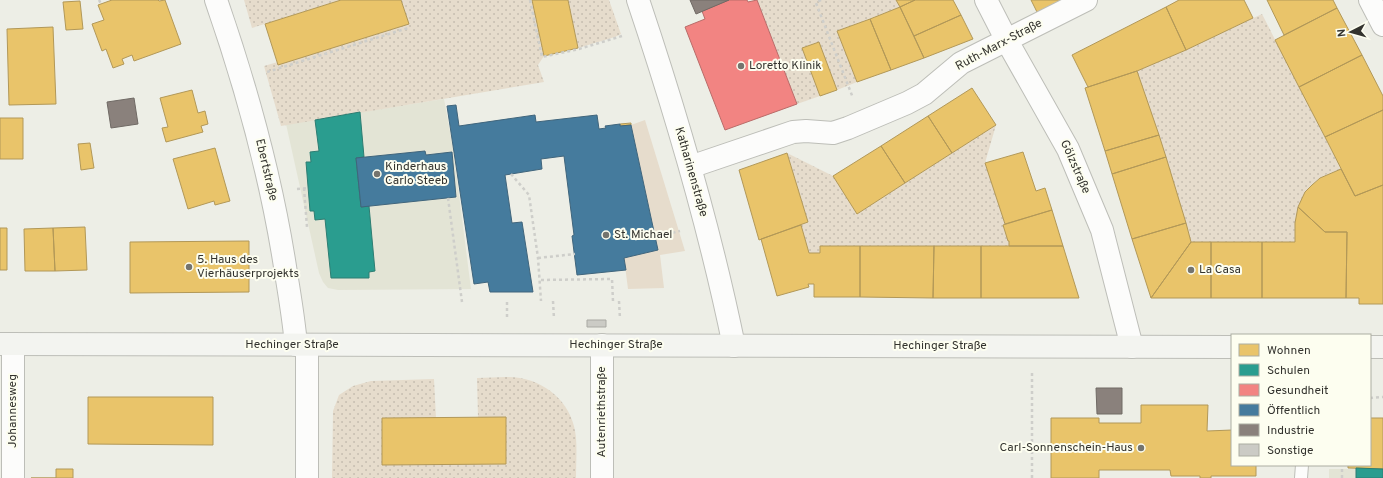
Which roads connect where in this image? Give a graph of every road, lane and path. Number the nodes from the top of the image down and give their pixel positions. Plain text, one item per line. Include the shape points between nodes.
1 (100, 0) edge
2 (216, 0) edge
3 (530, 0) edge
4 (638, 0) edge
5 (821, 0) edge
6 (986, 0) edge
7 (1086, 0) edge
8 (1370, 0) edge
9 (101, 4) dead end
10 (1383, 25) edge
11 (408, 28) dead end
12 (648, 28) junction
13 (1007, 41) junction
14 (242, 80) junction
15 (863, 122) junction
16 (690, 167) junction
17 (511, 174) dead end
18 (298, 188) dead end
19 (304, 188) junction
20 (308, 188) dead end
21 (448, 198) dead end
22 (307, 227) dead end
23 (575, 254) dead end
24 (538, 258) junction
25 (541, 280) junction
26 (613, 300) dead end
27 (541, 301) dead end
28 (554, 301) dead end
29 (619, 301) dead end
30 (462, 302) dead end
31 (507, 302) dead end
32 (507, 323) dead end
33 (620, 323) dead end
34 (555, 324) dead end
35 (7, 344) edge
36 (602, 345) junction
37 (301, 346) junction
38 (734, 346) junction
39 (1031, 346) junction
40 (1132, 347) junction
41 (1231, 347) edge
42 (1371, 347) edge
43 (1383, 347) edge
44 (1371, 398) edge
45 (1383, 398) edge
46 (1302, 466) edge
47 (1342, 466) edge
48 (13, 478) edge
49 (307, 478) edge
50 (602, 478) edge
51 (1032, 478) edge
52 (1301, 478) edge
53 (1342, 478) edge

1 - 9 path
2 - 14 street, Ebertstraße
3 - 12 path via 542,57 579,49
4 - 12 street, Katharinenstraße
5 - 15 path via 816,3
6 - 13 street, Gölzstraße
7 - 13 street, Ruth-Marx-Straße
8 - 10 street
11 - 14 path
12 - 16 street, Katharinenstraße
13 - 15 street, Ruth-Marx-Straße via 961,63 924,94
13 - 40 street, Gölzstraße via 1068,148 1102,230
14 - 37 street, Ebertstraße via 274,204
15 - 16 street, Ruth-Marx-Straße via 833,133 793,132
16 - 38 street, Katharinenstraße
17 - 24 path via 529,195
18 - 19 path
19 - 20 path
19 - 22 path
21 - 30 path
23 - 24 path
24 - 25 path
25 - 26 path via 612,279
25 - 27 path
28 - 34 path
29 - 33 path
31 - 32 path
35 - 37 street, Hechinger Straße
35 - 48 street, Johannesweg
36 - 37 street, Hechinger Straße
36 - 38 street, Hechinger Straße
36 - 50 street, Autenriethstraße
37 - 49 street, Ebertstraße
38 - 39 street, Hechinger Straße
39 - 40 street, Hechinger Straße
39 - 51 path
40 - 41 street, Hechinger Straße
42 - 43 street
44 - 45 path
46 - 52 lane
47 - 53 path

